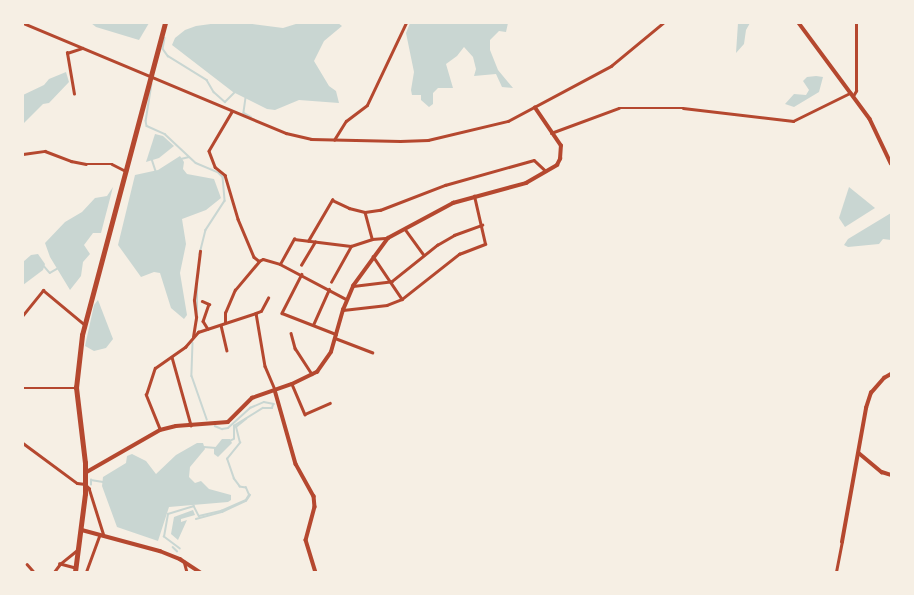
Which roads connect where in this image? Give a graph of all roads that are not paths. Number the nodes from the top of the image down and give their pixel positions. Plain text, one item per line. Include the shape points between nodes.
1 (165, 23) edge
2 (406, 23) edge
3 (663, 23) edge
4 (799, 23) edge
5 (856, 23) edge
6 (23, 24) edge
7 (83, 48) junction
8 (150, 76) junction
9 (74, 94) dead end
10 (852, 95) junction
11 (535, 108) junction
12 (232, 112) junction
13 (551, 133) junction
14 (334, 140) junction
15 (23, 154) edge
16 (891, 163) edge
17 (126, 170) junction
18 (547, 171) junction
19 (474, 196) junction
20 (365, 212) junction
21 (482, 225) junction
22 (404, 229) junction
23 (388, 238) junction
24 (372, 239) junction
25 (308, 241) junction
26 (315, 242) junction
27 (351, 246) junction
28 (200, 251) dead end
29 (424, 255) junction
30 (373, 256) junction
31 (259, 261) junction
32 (280, 264) junction
33 (301, 264) dead end
34 (302, 274) junction
35 (392, 281) junction
36 (330, 282) dead end
37 (353, 286) junction
38 (329, 289) junction
39 (268, 298) dead end
40 (346, 299) junction
41 (402, 299) junction
42 (202, 301) dead end
43 (343, 310) junction
44 (256, 313) junction
45 (23, 315) edge
46 (225, 323) junction
47 (85, 324) junction
48 (221, 325) junction
49 (312, 325) junction
50 (208, 329) junction
51 (291, 333) dead end
52 (335, 336) junction
53 (193, 338) junction
54 (227, 350) dead end
55 (372, 352) dead end
56 (172, 357) junction
57 (891, 374) edge
58 (313, 375) junction
59 (292, 384) junction
60 (23, 388) edge
61 (76, 388) junction
62 (275, 390) junction
63 (330, 403) dead end
64 (191, 425) junction
65 (160, 430) junction
66 (23, 443) edge
67 (859, 453) junction
68 (85, 473) junction
69 (891, 475) edge
70 (85, 484) junction
71 (82, 530) junction
72 (102, 536) junction
73 (842, 542) joint
74 (79, 548) junction
75 (184, 560) junction
76 (27, 564) dead end
77 (60, 564) junction
78 (75, 570) edge
79 (34, 572) edge
80 (54, 572) edge
81 (86, 572) edge
82 (186, 572) edge
83 (200, 572) edge
84 (316, 572) edge
85 (836, 572) edge

1 - 8 main road
2 - 14 street via 367,105 346,121
3 - 11 street via 611,66
4 - 10 street
5 - 10 street via 856,91
6 - 7 street
7 - 8 street
7 - 9 street via 67,53
8 - 12 street
8 - 17 main road
10 - 13 street via 793,121 683,108 619,108
10 - 16 street via 870,119
11 - 13 street
11 - 14 street via 508,121 428,140
12 - 14 street via 286,133 311,139
12 - 31 street via 209,151 215,167 225,175 238,219 254,257
13 - 18 street via 561,146 562,153 556,165
15 - 17 street via 45,151 71,161 112,164
17 - 47 main road
18 - 19 street via 526,183
18 - 20 street via 534,160 445,185 395,206
19 - 21 street
19 - 22 street via 441,208
20 - 24 street
20 - 25 street via 332,200
21 - 29 street via 454,235
21 - 41 street via 485,244 459,254
22 - 23 street
22 - 29 street
23 - 24 street
23 - 30 street
24 - 27 street
25 - 26 street
25 - 32 street via 294,239
26 - 27 street
26 - 33 street
27 - 36 street
28 - 53 street via 194,300 196,317
29 - 35 street
30 - 35 street
30 - 37 street
31 - 32 street via 263,259
31 - 46 street via 234,290 225,313
32 - 34 street
34 - 38 street
34 - 49 street via 282,313
35 - 37 street
35 - 41 street
37 - 40 street
38 - 40 street
38 - 49 street
39 - 44 street via 261,311
40 - 43 street
41 - 43 street via 387,305
42 - 50 street via 209,304 203,321
43 - 52 street
44 - 46 street
44 - 62 street via 265,366
45 - 47 street via 43,290
46 - 48 street
47 - 61 main road
48 - 50 street
48 - 54 street
49 - 52 street
50 - 53 street via 198,332
51 - 58 street via 295,348
52 - 55 street
52 - 58 street via 328,358
53 - 56 street
56 - 64 street
56 - 65 street via 155,368 146,395
57 - 67 street via 884,378 871,394
58 - 59 street
59 - 62 street
59 - 63 street via 305,414
60 - 61 street
61 - 68 main road
62 - 64 street via 248,400 228,422
62 - 84 street via 296,464 314,496 315,507 306,540
64 - 65 street
65 - 68 street
66 - 70 street via 77,483
67 - 69 street via 882,472
67 - 73 street
68 - 70 main road
70 - 71 main road
70 - 72 street via 89,488
71 - 72 street
71 - 74 main road
72 - 75 street
72 - 81 street
73 - 85 street
74 - 77 street
74 - 78 main road
75 - 82 street
75 - 83 street
76 - 79 street
77 - 78 street
77 - 80 street

